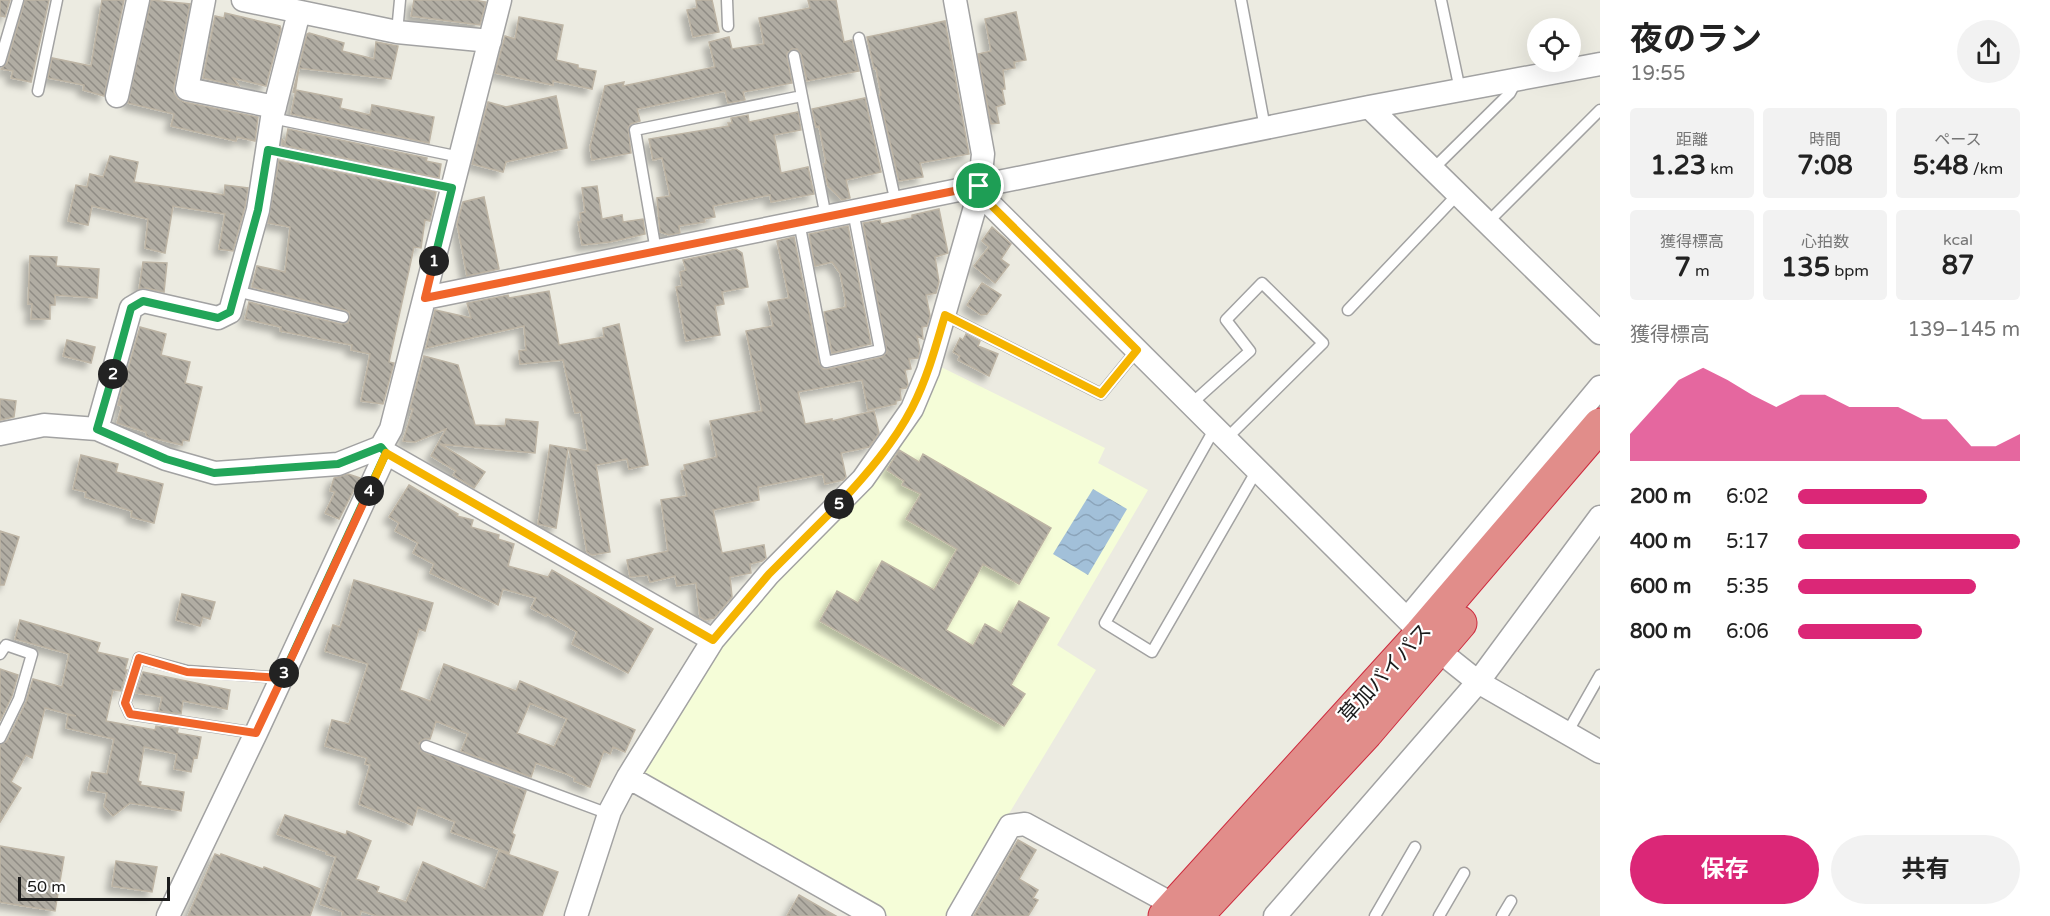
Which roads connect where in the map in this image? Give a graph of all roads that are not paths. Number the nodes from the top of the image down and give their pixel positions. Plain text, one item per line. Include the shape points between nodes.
1 (18, 0) edge
2 (57, 0) edge
3 (138, 0) edge
4 (204, 0) edge
5 (243, 0) edge
6 (400, 0) edge
7 (500, 0) edge
8 (727, 0) edge
9 (955, 0) edge
10 (1241, 0) edge
11 (1441, 0) edge
12 (299, 12) junction
13 (728, 26) dead end
14 (397, 32) junction
15 (859, 38) dead end
16 (490, 41) junction
17 (794, 56) dead end
18 (0, 62) edge
19 (1600, 64) edge
20 (1517, 79) junction
21 (1460, 90) junction
22 (38, 91) dead end
23 (117, 96) dead end
24 (802, 96) junction
25 (1370, 107) junction
26 (1600, 110) edge
27 (274, 112) junction
28 (1265, 128) junction
29 (268, 150) junction
30 (460, 157) junction
31 (1433, 169) junction
32 (452, 188) junction
33 (979, 189) junction
34 (1458, 194) junction
35 (896, 203) junction
36 (853, 211) junction
37 (826, 217) junction
38 (799, 222) junction
39 (1488, 222) junction
40 (656, 251) junction
41 (236, 291) junction
42 (425, 298) junction
43 (1348, 310) dead end
44 (945, 315) junction
45 (343, 317) dead end
46 (1600, 333) edge
47 (1137, 350) junction
48 (1600, 387) edge
49 (1191, 404) junction
50 (1600, 425) edge
51 (97, 429) junction
52 (1221, 433) junction
53 (0, 434) edge
54 (384, 450) junction
55 (1600, 460) edge
56 (1257, 470) junction
57 (1600, 517) edge
58 (1422, 634) junction
59 (713, 640) junction
60 (0, 654) edge
61 (1600, 675) edge
62 (282, 678) junction
63 (1478, 682) junction
64 (256, 733) junction
65 (1567, 733) junction
66 (0, 738) edge
67 (426, 746) dead end
68 (1600, 752) edge
69 (628, 777) junction
70 (609, 814) junction
71 (1416, 847) dead end
72 (1464, 873) dead end
73 (1510, 901) dead end
74 (1182, 913) edge
75 (168, 916) edge
76 (576, 916) edge
77 (874, 916) edge
78 (958, 916) edge
79 (1275, 916) edge
80 (1375, 916) edge
81 (1439, 916) edge
82 (1502, 916) edge

1 - 18 lane
2 - 22 lane
3 - 23 street
4 - 27 street via 187,89
5 - 12 street
6 - 14 lane
7 - 16 street
8 - 13 lane
9 - 33 street via 983,154
10 - 28 lane
11 - 21 lane
12 - 14 street
12 - 27 street
14 - 16 street
15 - 35 lane
16 - 30 street
17 - 24 lane
19 - 20 street
20 - 21 street
20 - 31 lane via 1510,93
21 - 25 street
24 - 37 lane
24 - 40 lane via 635,130
25 - 28 street
25 - 31 street
26 - 39 lane
27 - 29 street
27 - 30 lane
28 - 33 street
29 - 32 lane
29 - 41 street via 258,210
30 - 32 street
31 - 34 street
32 - 42 street
33 - 35 street
33 - 44 street
33 - 47 street
34 - 39 street
34 - 43 lane
35 - 36 street
36 - 37 street
36 - 38 lane via 880,350 826,362
37 - 38 street
38 - 40 street
39 - 46 street
40 - 42 street
41 - 45 lane
41 - 51 street via 230,312 218,318 143,301 131,308
42 - 54 street
44 - 47 lane via 1101,394
44 - 59 street via 912,409 888,444 863,478 769,574
47 - 49 street
48 - 58 street
49 - 52 street
49 - 52 lane via 1250,351 1226,320 1262,283 1323,343
50 - 58 highway, 草加バイパス
51 - 53 street via 44,425
51 - 54 street via 166,459 214,473 338,464
52 - 56 street
52 - 56 lane via 1106,623 1152,652
54 - 59 street
54 - 62 street
55 - 58 highway, 草加バイパス
56 - 58 street
57 - 63 street
58 - 63 street
58 - 74 highway, 草加バイパス
59 - 69 street
60 - 66 lane via 6,645 32,654 20,699
61 - 65 lane
62 - 64 street
62 - 64 lane via 187,672 139,658 125,703 130,714
63 - 65 street
63 - 79 street
64 - 75 street
65 - 68 street
67 - 70 lane
69 - 70 street
69 - 77 street
70 - 76 street
71 - 80 lane
72 - 81 lane
73 - 82 lane
74 - 78 street via 1025,824 1010,826

